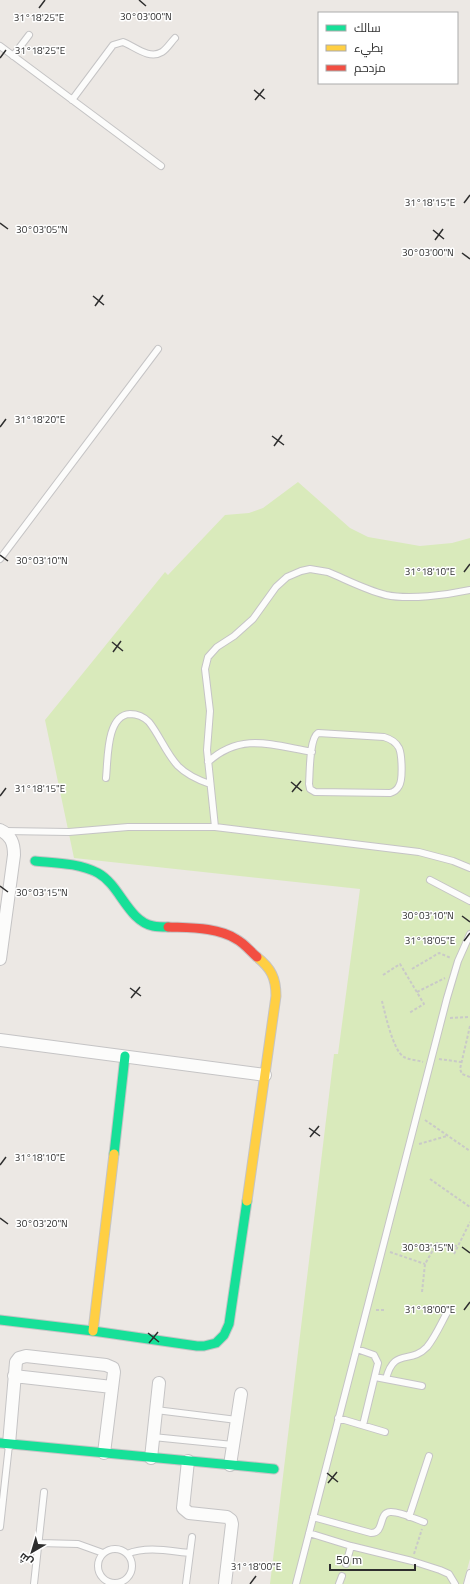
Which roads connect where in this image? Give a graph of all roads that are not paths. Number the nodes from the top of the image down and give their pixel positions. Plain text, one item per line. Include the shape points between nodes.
1 (29, 35) dead end
2 (176, 38) dead end
3 (0, 46) edge
4 (13, 56) junction
5 (72, 100) junction
6 (161, 166) dead end
7 (158, 349) dead end
8 (0, 558) edge
9 (470, 590) edge
10 (312, 752) junction
11 (208, 762) junction
12 (106, 778) dead end
13 (210, 784) junction
14 (215, 827) junction
15 (1, 830) edge
16 (35, 862) dead end
17 (470, 868) edge
18 (430, 880) dead end
19 (470, 901) edge
20 (470, 934) edge
21 (0, 959) edge
22 (0, 1040) edge
23 (124, 1056) junction
24 (265, 1075) junction
25 (449, 1309) dead end
26 (0, 1320) edge
27 (93, 1331) junction
28 (356, 1349) junction
29 (14, 1376) junction
30 (375, 1377) junction
31 (386, 1379) junction
32 (159, 1383) dead end
33 (422, 1386) dead end
34 (112, 1388) junction
35 (241, 1394) dead end
36 (156, 1410) junction
37 (338, 1418) junction
38 (237, 1420) junction
39 (363, 1425) junction
40 (385, 1432) dead end
41 (153, 1437) junction
42 (4, 1444) edge
43 (233, 1445) junction
44 (104, 1453) junction
45 (429, 1456) dead end
46 (151, 1458) junction
47 (188, 1461) junction
48 (230, 1465) junction
49 (274, 1470) dead end
50 (44, 1492) dead end
51 (313, 1517) junction
52 (409, 1517) junction
53 (424, 1522) road end
54 (0, 1527) edge
55 (308, 1533) junction
56 (192, 1537) dead end
57 (39, 1543) junction
58 (351, 1546) junction
59 (103, 1553) junction
60 (190, 1553) junction
61 (127, 1554) junction
62 (346, 1564) dead end
63 (470, 1573) edge
64 (342, 1576) dead end
65 (112, 1583) edge
66 (34, 1584) edge
67 (186, 1584) edge
68 (224, 1584) edge
69 (296, 1584) edge
70 (339, 1584) edge
71 (455, 1584) edge
72 (467, 1584) edge

1 - 4 lane
2 - 5 lane via 163,52 157,54 144,52 123,42 113,45
3 - 4 lane
4 - 5 lane
5 - 6 lane
7 - 8 lane
9 - 11 lane via 395,596 379,593 319,570 301,571 287,577 276,587 253,619 208,657 205,669 210,711 206,740
10 - 10 lane via 309,784 310,789 315,792 390,793 400,785 400,751 389,739 318,733 313,739
10 - 11 lane via 251,742 229,747
11 - 13 lane
12 - 13 lane via 113,726 118,718 136,714 150,724 178,766 188,774
13 - 14 lane
14 - 15 lane via 128,827 69,832
14 - 17 lane via 419,852
15 - 21 street via 11,838 14,855
16 - 24 street via 91,870 110,882 132,913 145,924 225,933 236,938 266,964 274,974 276,996
18 - 19 lane
20 - 28 lane via 452,979
22 - 23 street
23 - 24 street
23 - 27 street
24 - 27 street via 231,1317 224,1336 217,1343 202,1346
25 - 31 lane via 428,1346 419,1353 393,1362
26 - 27 street
28 - 30 lane via 376,1357 378,1363
28 - 37 lane
29 - 34 street
29 - 34 street via 16,1362 22,1356 106,1364 110,1365 114,1372
29 - 42 street
30 - 31 lane
30 - 39 lane
31 - 33 lane
32 - 36 street
34 - 44 street
35 - 38 street
36 - 38 lane
36 - 41 street
37 - 39 lane
37 - 51 lane
38 - 43 street
39 - 40 lane
41 - 43 lane
41 - 46 street
42 - 44 street
42 - 54 lane
43 - 48 street
44 - 46 street
45 - 52 lane
46 - 47 street
47 - 48 street
47 - 68 street via 183,1508 185,1511 227,1517 231,1520
48 - 49 street
50 - 57 lane
51 - 52 lane via 374,1533 379,1530 384,1515 389,1512
51 - 55 lane
52 - 53 lane
55 - 58 lane
55 - 69 lane
56 - 60 lane
57 - 59 lane via 78,1544
57 - 66 lane
58 - 62 lane
58 - 71 lane via 445,1571
59 - 61 lane via 118,1549
59 - 65 lane via 98,1568 103,1577
60 - 61 lane via 148,1549
60 - 67 lane
61 - 65 lane via 132,1563 130,1574 122,1581
63 - 72 lane
64 - 70 lane

